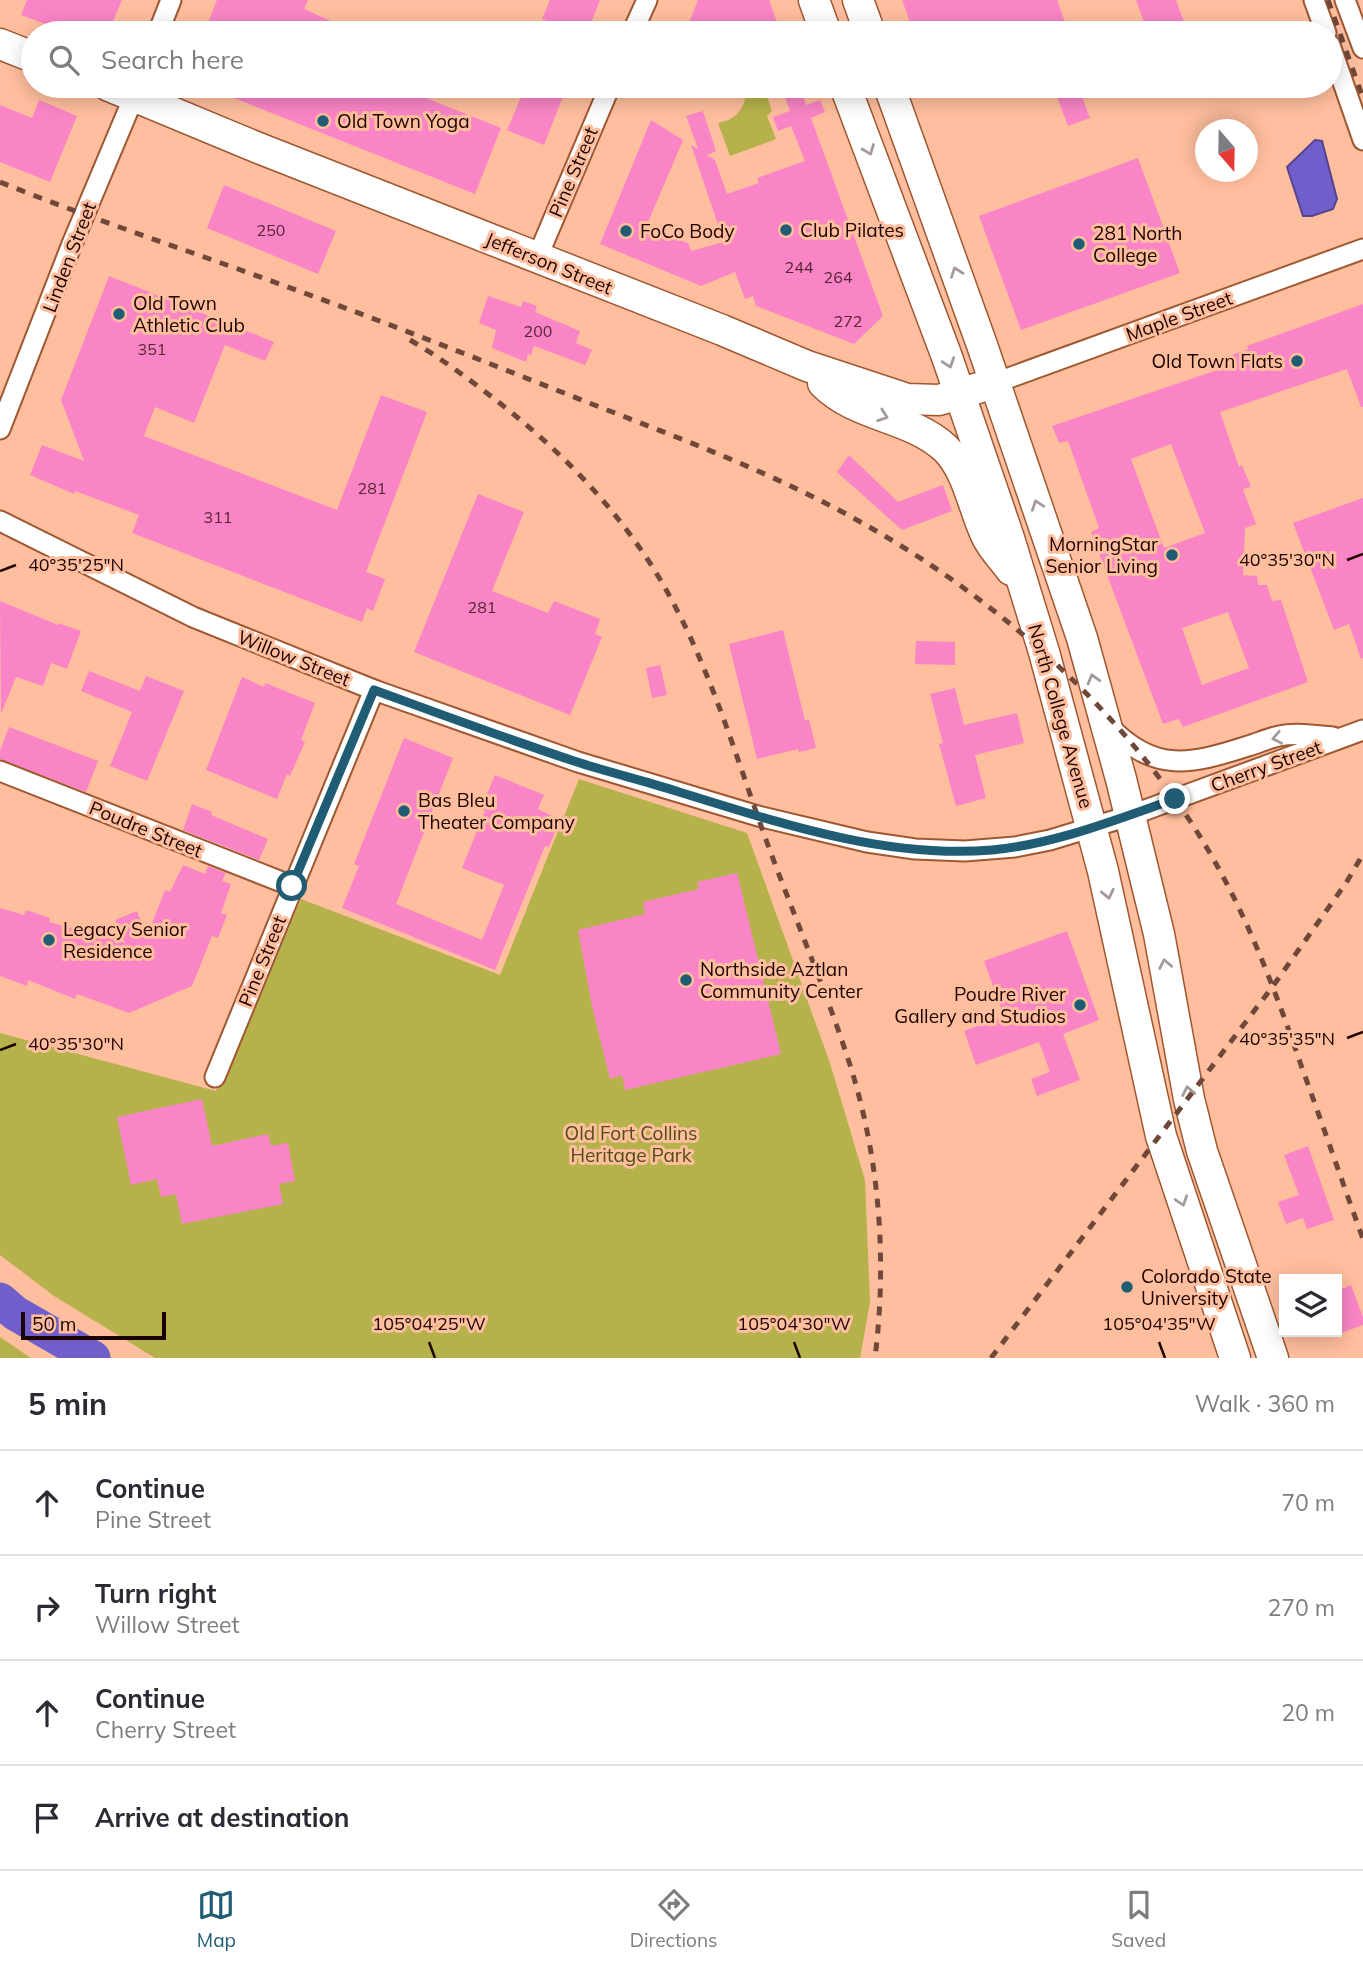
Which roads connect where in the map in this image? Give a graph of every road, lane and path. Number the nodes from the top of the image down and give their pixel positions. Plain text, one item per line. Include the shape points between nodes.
1 (171, 0) edge
2 (647, 0) edge
3 (814, 0) edge
4 (858, 0) edge
5 (1314, 0) edge
6 (1345, 0) edge
7 (163, 21) edge
8 (637, 21) edge
9 (822, 21) edge
10 (866, 21) edge
11 (1322, 21) edge
12 (0, 44) edge
13 (1363, 48) edge
14 (21, 52) edge
15 (1342, 80) edge
16 (124, 98) edge
17 (147, 98) edge
18 (605, 98) edge
19 (849, 98) edge
20 (893, 98) edge
21 (1363, 140) edge
22 (1363, 250) edge
23 (537, 258) junction
24 (807, 366) junction
25 (995, 383) junction
26 (959, 394) junction
27 (0, 429) edge
28 (0, 521) edge
29 (1025, 591) junction
30 (374, 690) junction
31 (1105, 721) junction
32 (1354, 734) edge
33 (0, 771) edge
34 (1129, 816) junction
35 (1093, 828) junction
36 (292, 886) junction
37 (215, 1077) dead end
38 (1235, 1358) edge
39 (1273, 1358) edge

1 - 7 street
2 - 8 street
3 - 9 highway
4 - 10 highway
5 - 11 street
6 - 13 street
12 - 14 highway
15 - 21 street
16 - 27 street, Linden Street
17 - 23 highway, Jefferson Street via 256,147
18 - 23 street, Pine Street
19 -> 26 highway, North College Avenue
25 -> 20 highway, North College Avenue
22 - 25 street, Maple Street
23 - 24 highway, Jefferson Street
24 - 26 highway, Jefferson Street via 907,400 939,400
24 -> 29 highway via 834,394 914,427 948,450 987,537
25 - 26 highway, Jefferson Street
31 -> 25 highway, North College Avenue via 1067,592
26 - 29 highway, North College Avenue
28 - 30 street, Willow Street via 192,617
29 - 35 highway, North College Avenue
30 - 35 street, Willow Street via 578,762 758,816 867,842 915,849 991,850
30 - 36 street, Pine Street
32 -> 31 street via 1280,735 1203,760 1179,762 1137,750
31 - 34 highway, North College Avenue
32 - 34 street, Cherry Street
33 - 36 street, Poudre Street
34 - 35 street, Willow Street
39 -> 34 highway, North College Avenue via 1202,1151 1159,934
35 -> 38 highway, North College Avenue via 1161,1136
36 - 37 street, Pine Street

